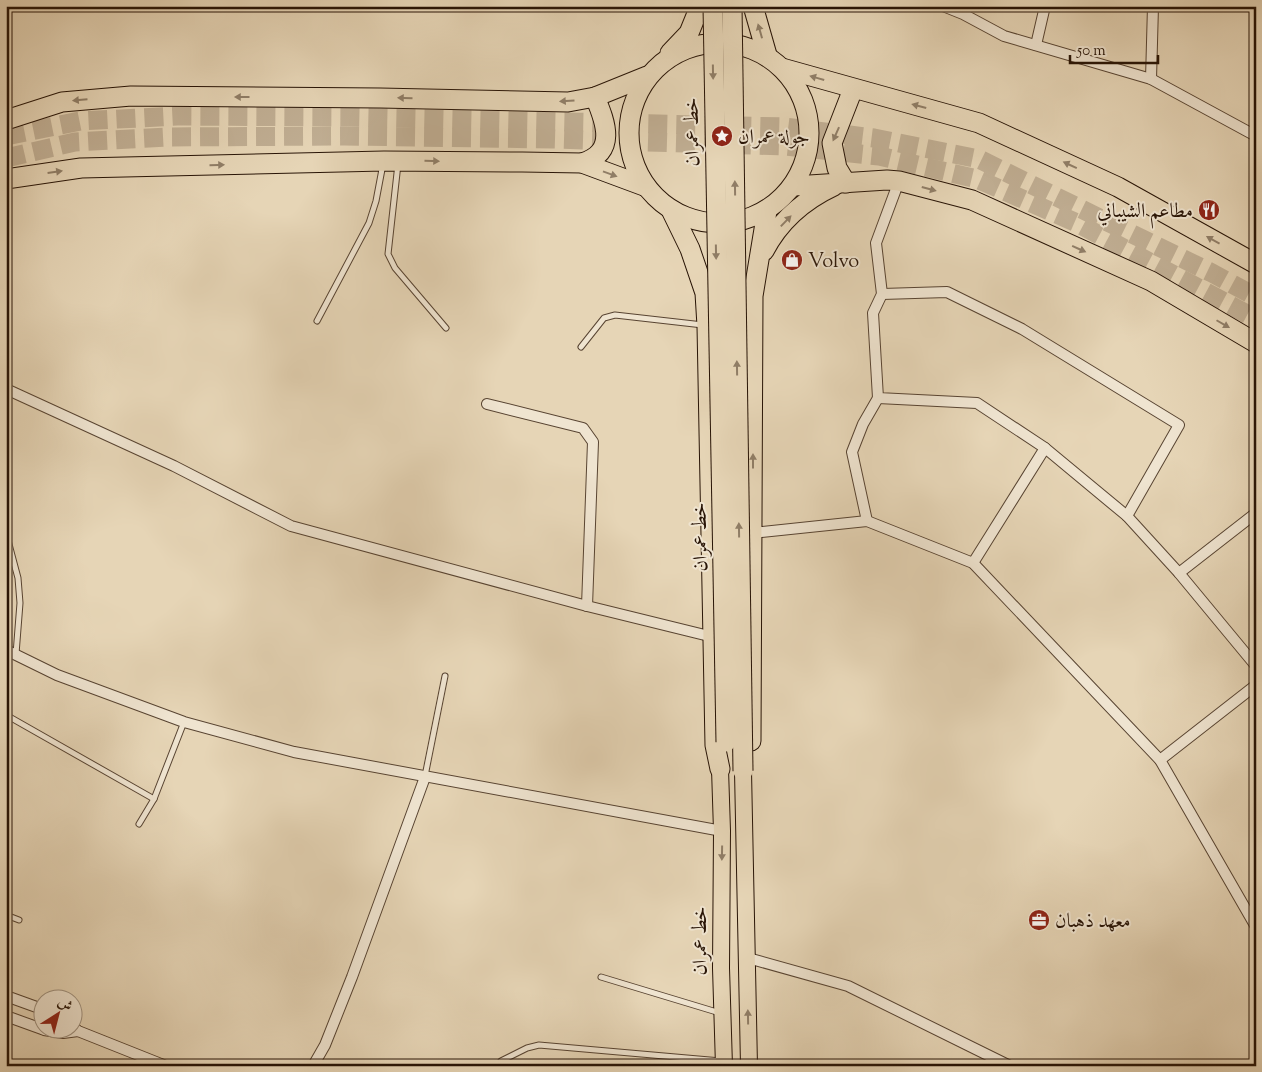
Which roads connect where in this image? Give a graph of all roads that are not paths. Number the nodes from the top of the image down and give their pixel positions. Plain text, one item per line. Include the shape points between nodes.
1 (700, 6) edge
2 (713, 6) edge
3 (732, 6) edge
4 (753, 6) edge
5 (943, 6) edge
6 (1044, 6) edge
7 (1153, 6) edge
8 (1036, 45) junction
9 (767, 55) junction
10 (664, 59) junction
11 (782, 68) junction
12 (647, 76) junction
13 (1151, 79) junction
14 (853, 89) junction
15 (595, 97) junction
16 (6, 120) edge
17 (1256, 136) edge
18 (391, 161) junction
19 (582, 164) junction
20 (6, 179) edge
21 (899, 181) junction
22 (843, 184) junction
23 (644, 186) junction
24 (794, 186) junction
25 (767, 211) junction
26 (672, 212) junction
27 (759, 261) junction
28 (1256, 264) edge
29 (705, 293) junction
30 (882, 294) junction
31 (753, 296) junction
32 (317, 321) dead end
33 (707, 326) junction
34 (446, 328) dead end
35 (1256, 342) edge
36 (581, 347) dead end
37 (6, 389) edge
38 (878, 398) junction
39 (487, 404) dead end
40 (1045, 448) junction
41 (1256, 513) edge
42 (1127, 516) junction
43 (867, 521) junction
44 (6, 533) edge
45 (752, 533) junction
46 (973, 563) junction
47 (1179, 573) junction
48 (587, 606) junction
49 (713, 637) junction
50 (6, 650) edge
51 (16, 655) junction
52 (1256, 666) edge
53 (445, 676) dead end
54 (1256, 685) edge
55 (6, 716) edge
56 (184, 722) junction
57 (1160, 760) junction
58 (720, 769) junction
59 (743, 771) junction
60 (425, 776) junction
61 (154, 799) junction
62 (139, 824) dead end
63 (722, 831) junction
64 (6, 915) edge
65 (19, 920) dead end
66 (1256, 927) edge
67 (748, 958) junction
68 (601, 977) dead end
69 (6, 996) edge
70 (32, 1005) edge
71 (722, 1014) junction
72 (6, 1016) edge
73 (32, 1025) edge
74 (82, 1031) edge
75 (501, 1061) dead end
76 (724, 1064) edge
77 (166, 1066) edge
78 (313, 1066) edge
79 (749, 1066) edge
80 (1010, 1066) edge

1 - 10 highway via 689,33
2 -> 58 highway, خط عمران, bridge via 726,742
59 -> 3 highway, خط عمران, bridge
9 -> 4 highway
5 - 8 street via 1004,36
6 - 8 street
7 - 13 street
8 - 13 street
9 - 10 highway via 733,43 697,44
9 - 11 highway
10 - 12 highway
14 -> 11 highway
11 - 24 highway via 808,113 809,151
12 - 15 highway
12 - 23 highway via 630,111 629,131 629,150
13 - 17 street
14 -> 22 highway via 832,144
28 -> 14 highway via 1118,187 979,123
15 -> 16 highway via 568,102 131,96 62,102
15 - 19 highway via 604,122 605,138 600,154
18 -> 19 highway
20 -> 18 highway via 81,168
18 - 32 lane via 369,223
18 - 34 lane via 388,254 394,268
19 -> 23 highway
21 - 22 highway
21 - 30 street via 876,243
21 -> 35 highway via 972,200 1151,281
22 - 24 highway
27 -> 22 highway via 774,234 800,206
23 - 26 highway
24 - 25 highway
25 - 26 highway via 736,223 703,223
25 - 27 highway
26 - 29 highway via 690,249
27 - 31 highway
29 - 31 highway via 714,278 730,269 745,277
29 - 33 highway
30 - 38 street via 873,313
30 - 42 street via 947,292 1022,329 1179,425
45 -> 31 highway
33 - 36 lane via 615,315 604,318
33 - 49 highway
37 - 48 street via 174,466 291,526
38 - 40 street via 977,403
38 - 43 street via 852,452
39 - 48 street via 583,428 593,442
40 - 42 street
40 - 46 street
41 - 47 street
42 - 47 street
43 - 45 street
43 - 46 street
44 - 51 lane via 18,578 20,603
45 - 59 highway via 752,742
46 - 57 street
47 - 52 street
48 - 49 street
49 - 58 highway via 715,745
50 - 51 street
51 - 56 street via 57,675
53 - 60 lane
54 - 57 street
55 - 61 lane
56 - 60 street via 294,752
56 - 61 lane
57 - 66 street
58 - 63 main road, خط عمران
59 - 67 main road, خط عمران
60 - 63 street
60 - 78 street via 352,977 325,1045
61 - 62 lane
63 -> 71 main road, خط عمران
64 - 65 lane
79 -> 67 main road, خط عمران
67 - 80 street via 848,986
68 - 71 lane
69 - 70 street
71 - 76 main road, خط عمران
72 - 73 street
74 - 77 street
75 - 76 lane via 539,1045

